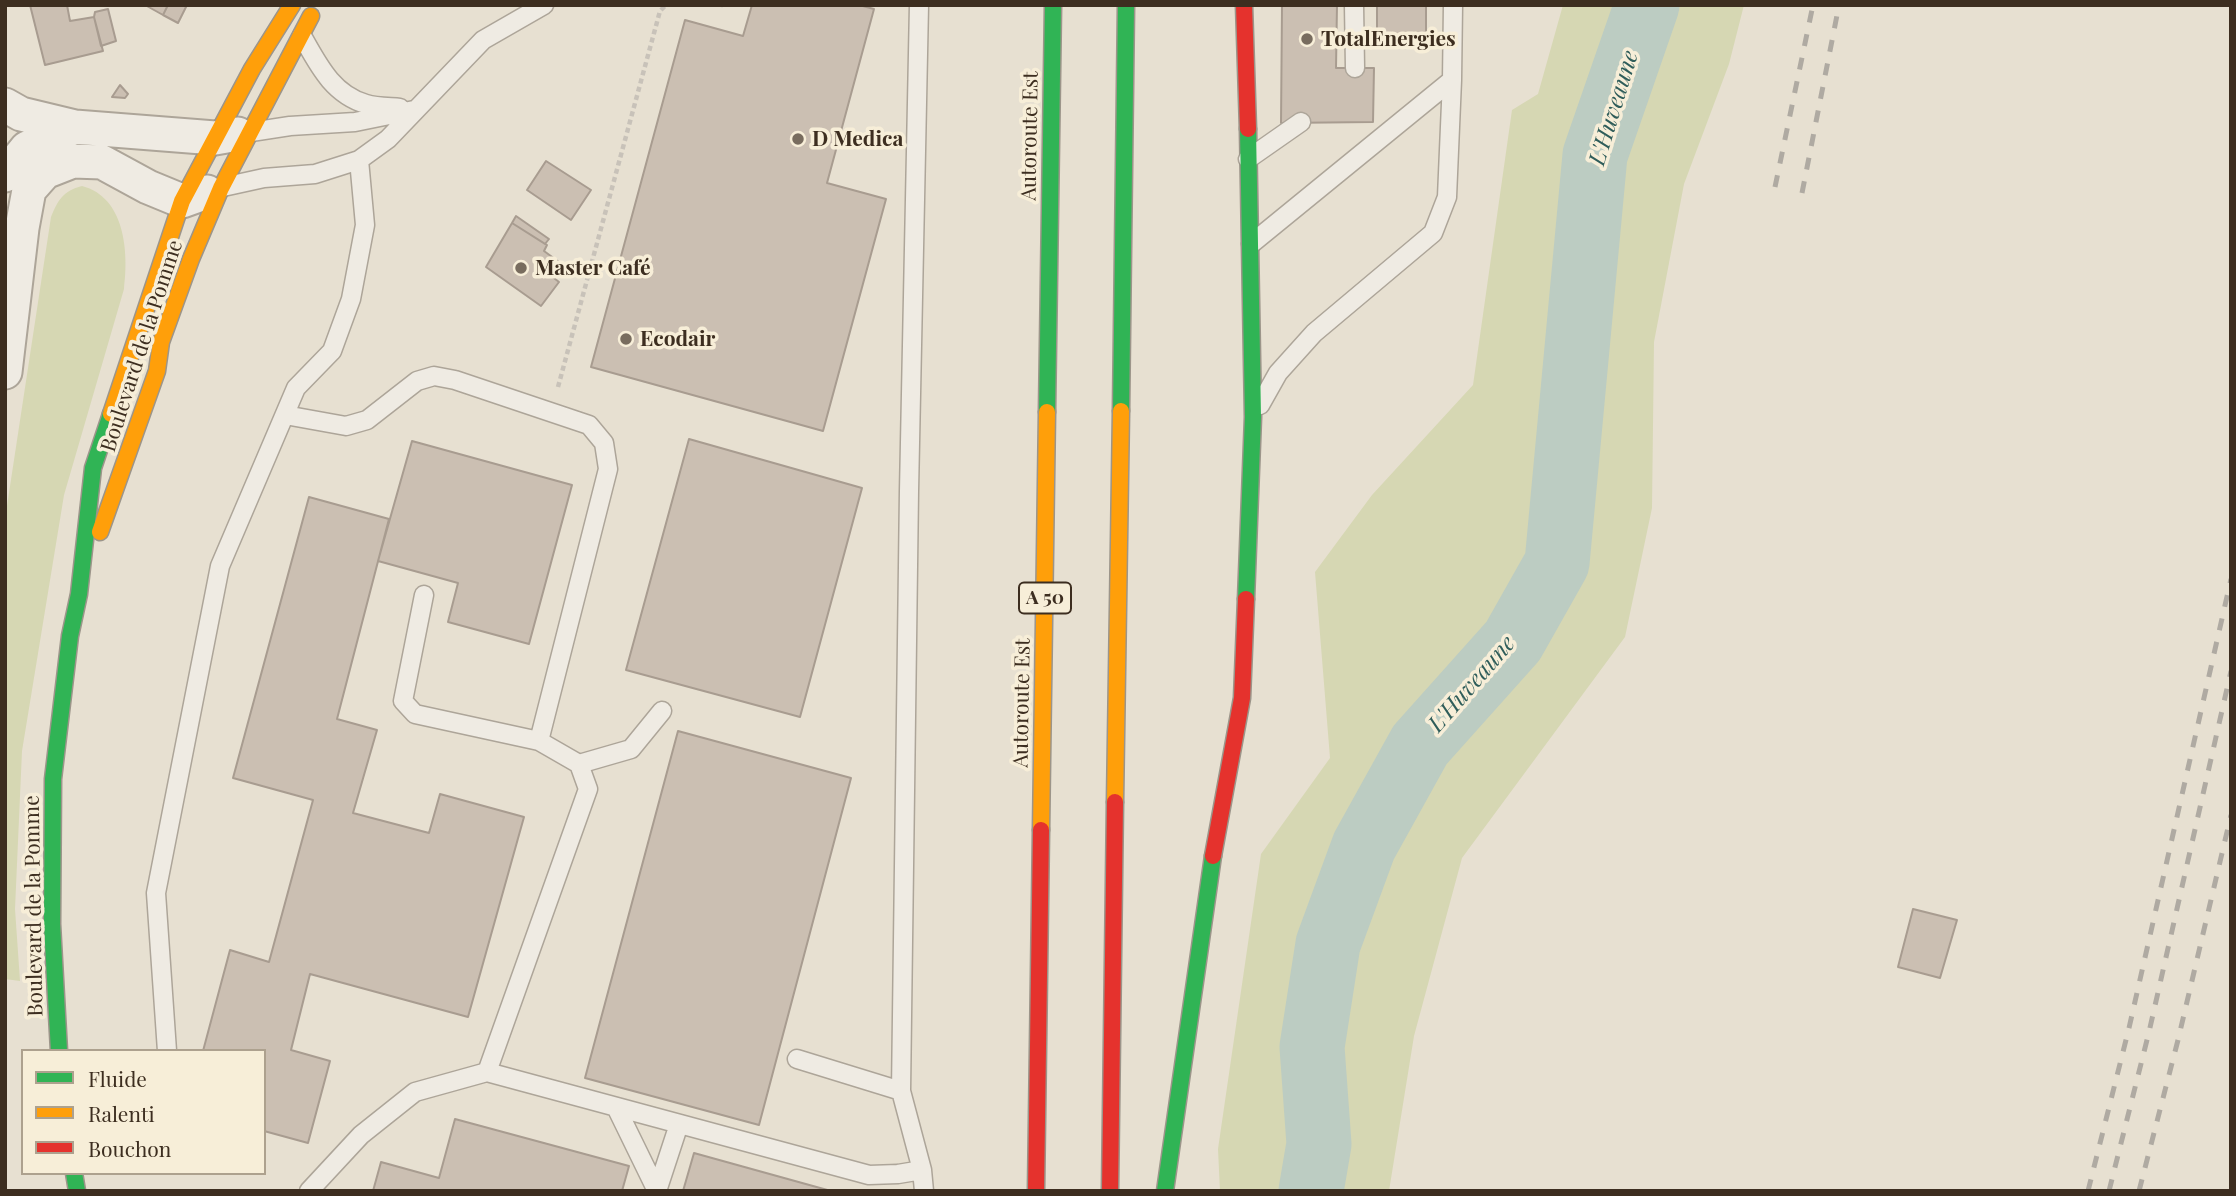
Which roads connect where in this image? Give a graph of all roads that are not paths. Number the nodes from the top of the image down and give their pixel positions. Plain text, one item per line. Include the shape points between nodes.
1 (292, 5) edge
2 (316, 5) edge
3 (544, 5) edge
4 (919, 5) edge
5 (1053, 5) edge
6 (1126, 5) edge
7 (1244, 5) edge
8 (1354, 5) edge
9 (1452, 5) edge
10 (530, 10) edge
11 (302, 36) junction
12 (1355, 68) dead end
13 (1452, 80) junction
14 (5, 105) edge
15 (414, 110) junction
16 (1301, 122) dead end
17 (75, 127) junction
18 (251, 132) junction
19 (215, 138) junction
20 (1248, 159) junction
21 (359, 160) junction
22 (13, 180) edge
23 (221, 188) junction
24 (182, 201) junction
25 (1251, 244) junction
26 (5, 372) edge
27 (285, 415) junction
28 (1253, 417) junction
29 (79, 594) junction
30 (424, 595) dead end
31 (662, 711) dead end
32 (539, 741) junction
33 (579, 764) junction
34 (59, 1049) edge
35 (167, 1049) edge
36 (797, 1059) dead end
37 (487, 1072) junction
38 (901, 1091) junction
39 (616, 1107) junction
40 (680, 1124) junction
41 (922, 1170) junction
42 (309, 1191) edge
43 (657, 1191) edge
44 (924, 1191) edge
45 (1036, 1191) edge
46 (1110, 1191) edge
47 (1165, 1191) edge

1 - 19 main road, Boulevard de la Pomme
2 - 11 main road, Boulevard de la Pomme
3 - 10 lane
4 - 38 lane
5 - 45 main road, Autoroute Est / A 50
6 - 46 main road
7 - 20 main road
8 - 12 lane
9 - 13 lane
10 - 15 lane via 483,40
11 - 15 lane via 326,78 340,90 366,104
11 - 18 main road, Boulevard de la Pomme
13 - 25 lane
13 - 28 lane via 1447,197 1433,233 1314,332 1278,373
14 - 17 street via 21,114
15 - 18 lane via 355,122
15 - 21 lane via 388,139
16 - 20 lane
17 - 19 street
17 - 22 street via 27,148
18 - 19 street
18 - 23 main road, Boulevard de la Pomme
19 - 24 main road, Boulevard de la Pomme
20 - 25 main road
21 - 23 lane via 315,173
21 - 27 lane via 365,225 351,299 332,351 296,388
22 - 24 street via 73,160 87,160 102,162
22 - 26 street via 22,228
23 - 24 street
23 - 29 main road, Boulevard de la Pomme via 178,294 157,370
24 - 29 main road, Boulevard de la Pomme via 93,468
25 - 28 main road
27 - 32 lane via 346,426 368,420 417,381 434,376 589,425 604,443 608,469
27 - 35 lane via 220,566 156,893
28 - 47 main road via 1242,698 1206,894
29 - 34 main road, Boulevard de la Pomme via 53,779 52,924
30 - 32 lane via 403,701 415,714
31 - 33 lane via 631,749
32 - 33 lane
33 - 37 lane via 588,789
36 - 38 lane
37 - 39 lane
37 - 42 lane via 415,1092 360,1135
38 - 41 lane
39 - 40 lane
39 - 43 lane
40 - 41 lane via 869,1175
40 - 43 lane
41 - 44 lane

